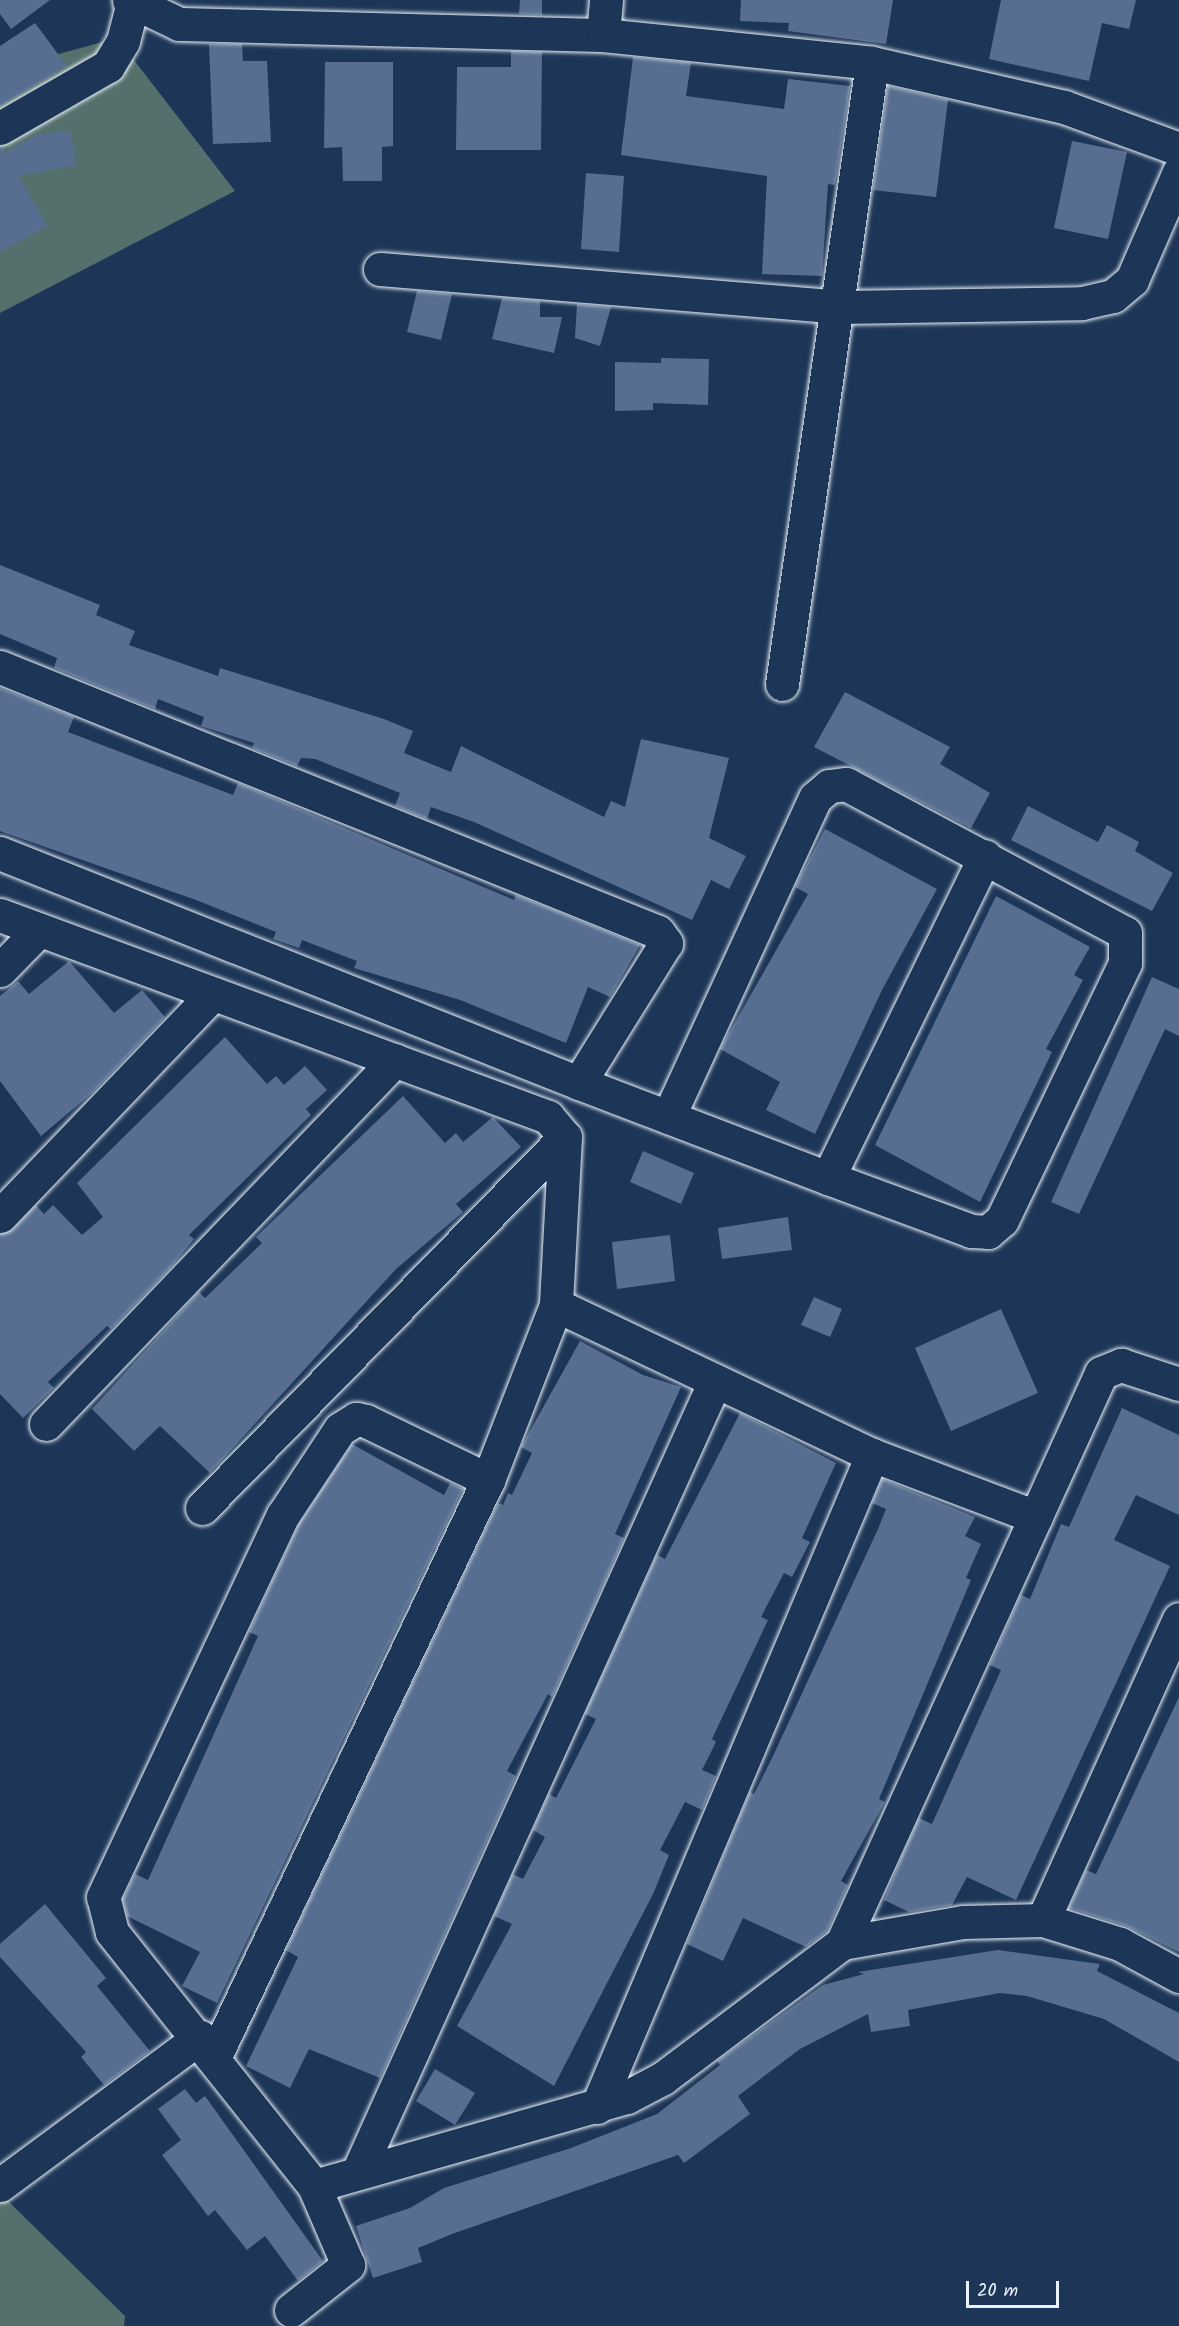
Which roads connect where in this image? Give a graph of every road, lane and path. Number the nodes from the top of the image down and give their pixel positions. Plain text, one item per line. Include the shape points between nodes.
1 (606, 0) edge
2 (131, 1) edge
3 (603, 35) junction
4 (872, 63) junction
5 (0, 128) edge
6 (1179, 149) edge
7 (1179, 172) edge
8 (380, 269) dead end
9 (839, 307) junction
10 (0, 667) edge
11 (782, 684) dead end
12 (0, 853) edge
13 (985, 856) junction
14 (0, 915) edge
15 (39, 930) junction
16 (0, 970) edge
17 (213, 994) junction
18 (395, 1060) junction
19 (579, 1083) junction
20 (668, 1117) junction
21 (566, 1137) junction
22 (828, 1178) junction
23 (0, 1216) edge
24 (556, 1305) junction
25 (715, 1381) junction
26 (1179, 1384) edge
27 (46, 1424) dead end
28 (872, 1455) junction
29 (488, 1480) junction
30 (202, 1508) dead end
31 (1036, 1516) junction
32 (1179, 1619) edge
33 (1043, 1920) junction
34 (842, 1943) junction
35 (1179, 1976) edge
36 (207, 2047) junction
37 (597, 2107) junction
38 (358, 2172) junction
39 (0, 2185) edge
40 (314, 2186) junction
41 (291, 2310) dead end

1 - 3 street
2 - 3 street via 179,24
2 - 5 street via 123,41 108,66
3 - 4 street
4 - 6 street via 1064,106
4 - 9 street
7 - 9 street via 1145,261 1132,280 1113,296 1082,303
8 - 9 street
9 - 11 street
10 - 19 street via 658,932 666,944 664,951
12 - 19 street
13 - 20 street via 846,784 821,791
13 - 22 street
13 - 22 street via 1119,926 1129,950 1002,1220 988,1232 971,1231
14 - 15 street
15 - 16 street
15 - 17 street
17 - 18 street
17 - 23 street
18 - 21 street via 548,1117
18 - 27 street
19 - 20 street
20 - 22 street
21 - 24 street
21 - 30 street
24 - 25 street
24 - 29 street
25 - 28 street
25 - 38 street
26 - 31 street via 1121,1365 1101,1373
28 - 31 street
28 - 37 street
29 - 36 street
29 - 36 street via 356,1419 327,1446 283,1515 103,1897 112,1932
31 - 34 street
32 - 33 street
33 - 34 street via 963,1922
33 - 35 street via 1120,1944
34 - 37 street via 663,2078
36 - 39 street
36 - 40 street
37 - 38 street
38 - 40 street
40 - 41 street via 348,2265

